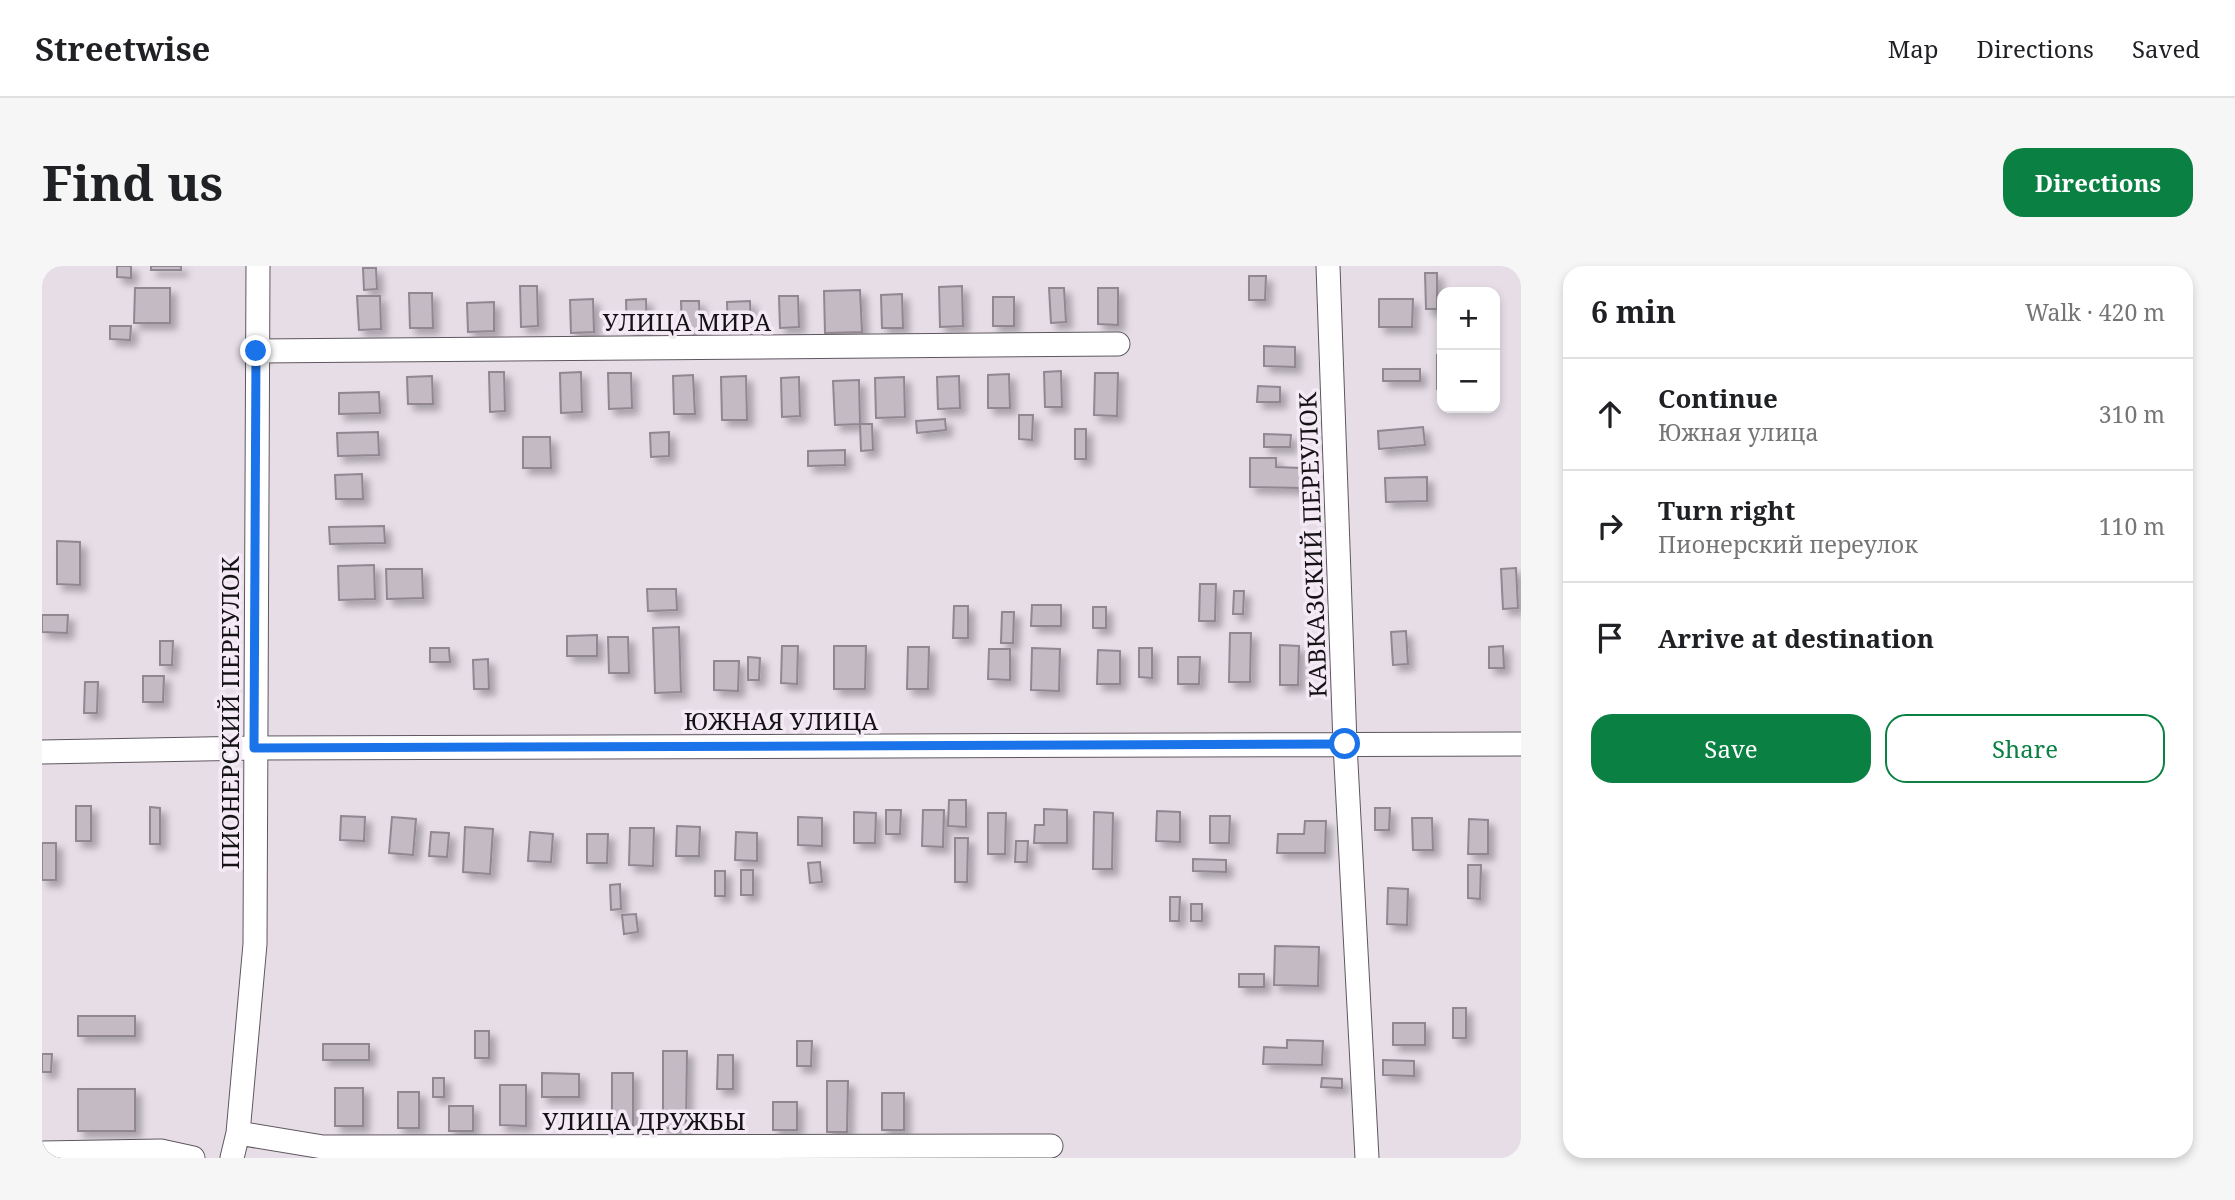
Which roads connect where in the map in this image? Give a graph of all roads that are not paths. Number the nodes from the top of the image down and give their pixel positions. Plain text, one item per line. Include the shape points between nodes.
1 (258, 266) edge
2 (1328, 266) edge
3 (1118, 344) dead end
4 (256, 351) junction
5 (1345, 744) junction
6 (1521, 744) edge
7 (254, 748) junction
8 (42, 752) edge
9 (238, 1133) junction
10 (1051, 1146) dead end
11 (42, 1153) edge
12 (193, 1158) edge
13 (232, 1158) edge
14 (1367, 1158) edge

1 - 4 street, ПИОНЕРСКИЙ ПЕРЕУЛОК
2 - 5 street, КАВКАЗСКИЙ ПЕРЕУЛОК
3 - 4 street, УЛИЦА МИРА
4 - 7 street, ПИОНЕРСКИЙ ПЕРЕУЛОК
5 - 6 street, ЮЖНАЯ УЛИЦА
5 - 7 street, ЮЖНАЯ УЛИЦА
5 - 14 street, КАВКАЗСКИЙ ПЕРЕУЛОК
7 - 8 street, ЮЖНАЯ УЛИЦА
7 - 9 street, ПИОНЕРСКИЙ ПЕРЕУЛОК via 255,944
9 - 10 street, УЛИЦА ДРУЖБЫ via 323,1147
9 - 13 street, ПИОНЕРСКИЙ ПЕРЕУЛОК
11 - 12 street via 161,1151

